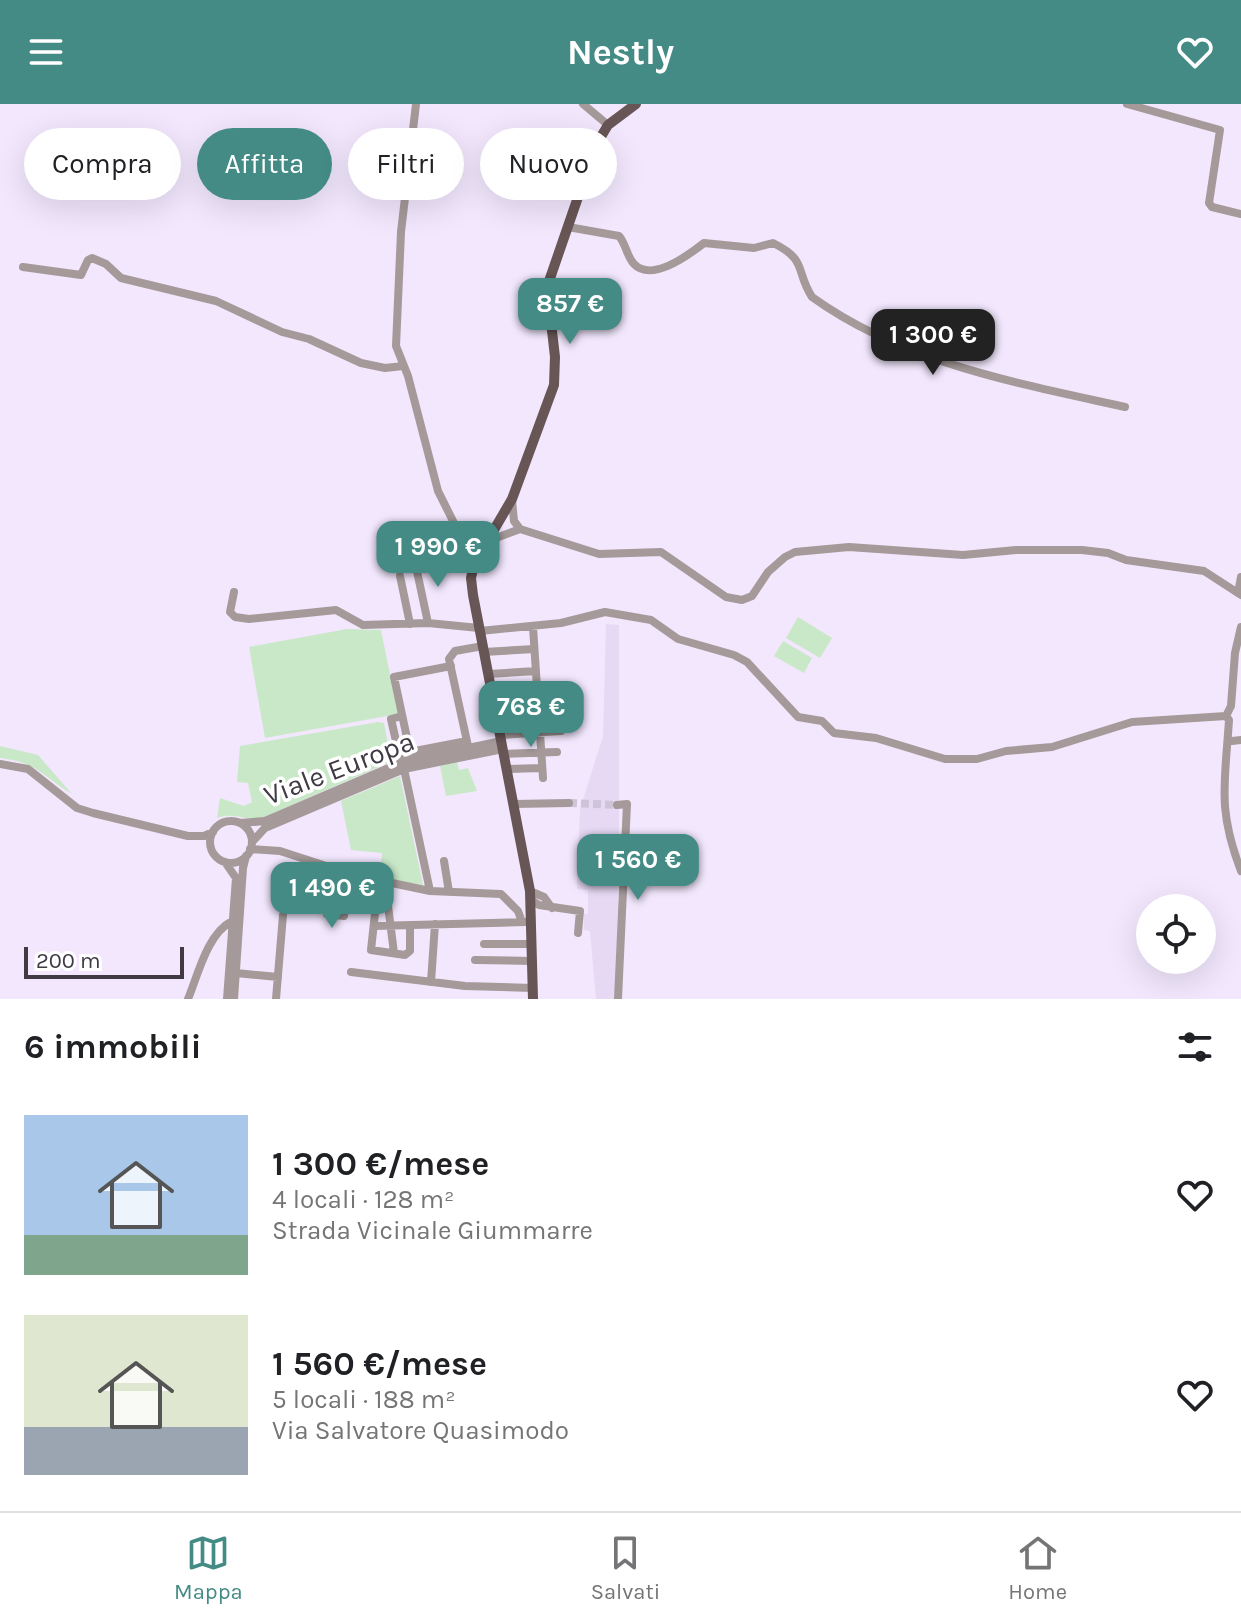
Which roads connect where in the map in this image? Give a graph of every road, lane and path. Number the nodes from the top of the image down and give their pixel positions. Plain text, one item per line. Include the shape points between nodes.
1 (416, 104) edge
2 (583, 104) edge
3 (636, 104) edge
4 (1127, 104) edge
5 (608, 125) junction
6 (1241, 214) edge
7 (568, 227) junction
8 (23, 267) dead end
9 (403, 366) junction
10 (1125, 407) dead end
11 (512, 499) junction
12 (520, 529) junction
13 (487, 542) junction
14 (415, 562) dead end
15 (400, 576) dead end
16 (1241, 577) edge
17 (471, 578) junction
18 (234, 592) dead end
19 (1240, 596) edge
20 (428, 623) junction
21 (410, 624) junction
22 (533, 627) junction
23 (1241, 627) edge
24 (480, 629) junction
25 (484, 649) junction
26 (534, 649) junction
27 (451, 666) junction
28 (536, 671) junction
29 (489, 674) junction
30 (537, 692) junction
31 (493, 694) junction
32 (538, 712) junction
33 (497, 715) junction
34 (402, 716) junction
35 (1226, 716) junction
36 (561, 731) dead end
37 (540, 732) junction
38 (1228, 739) junction
39 (1241, 740) edge
40 (468, 744) junction
41 (503, 745) junction
42 (541, 752) junction
43 (557, 752) dead end
44 (0, 764) edge
45 (402, 766) junction
46 (542, 768) junction
47 (507, 769) junction
48 (543, 778) dead end
49 (569, 803) tunnel mouth
50 (514, 804) junction
51 (622, 804) dead end
52 (240, 823) junction
53 (213, 832) junction
54 (188, 836) junction
55 (249, 849) junction
56 (212, 851) junction
57 (444, 861) dead end
58 (225, 862) junction
59 (335, 870) junction
60 (1241, 871) edge
61 (350, 874) junction
62 (380, 881) junction
63 (430, 891) junction
64 (449, 892) junction
65 (550, 904) junction
66 (530, 908) junction
67 (283, 915) dead end
68 (232, 921) junction
69 (435, 924) junction
70 (410, 925) junction
71 (374, 926) junction
72 (392, 926) junction
73 (578, 933) dead end
74 (484, 944) dead end
75 (532, 944) junction
76 (394, 953) junction
77 (475, 960) dead end
78 (532, 961) junction
79 (351, 972) dead end
80 (236, 973) junction
81 (278, 977) junction
82 (431, 982) junction
83 (465, 986) junction
84 (482, 987) junction
85 (533, 994) edge
86 (188, 999) edge
87 (227, 999) edge
88 (234, 999) edge
89 (276, 999) edge
90 (464, 999) edge
91 (481, 999) edge
92 (618, 999) edge

1 - 9 street via 396,331
2 - 5 street
3 - 5 main road
4 - 6 street via 1220,130 1209,203
5 - 7 main road
7 - 10 street via 619,236 634,265 644,269 678,263 704,243 754,248 773,243 799,262 812,297 872,333 940,363
7 - 11 main road via 547,287 554,385
8 - 9 street via 81,275 92,258 121,278 216,301 369,366
9 - 17 street via 438,491 458,531 472,546
11 - 12 street
11 - 13 main road
12 - 13 street
12 - 19 street via 599,554 661,552 726,597 742,600 795,552 849,547 963,555 1016,550 1108,553 1204,571
13 - 17 main road
14 - 20 street
15 - 21 street
16 - 19 street
17 - 24 main road
18 - 21 street via 230,612 240,619 325,609 363,625
20 - 21 street
20 - 24 street
22 - 24 street
22 - 26 street
22 - 35 street via 605,612 651,620 678,639 747,662 798,717 822,721 834,733 876,738 945,759 1052,747 1132,722
23 - 35 street
24 - 25 main road
25 - 26 street
25 - 27 street via 455,651
25 - 29 main road
26 - 28 street
27 - 34 street via 394,677
27 - 40 street
28 - 29 street
28 - 30 street
29 - 31 main road
30 - 31 street
30 - 32 street
31 - 33 main road
32 - 33 street
32 - 37 street
33 - 41 main road
34 - 40 street via 410,752
34 - 45 street via 391,719
35 - 38 street
36 - 37 street
37 - 41 street
37 - 42 street
38 - 39 street
38 - 60 street via 1224,816
40 - 41 street, Viale Europa
40 - 45 street, Viale Europa
41 - 42 street
41 - 45 street, Viale Europa
41 - 47 main road
42 - 43 street
42 - 46 street
44 - 54 street via 28,769 77,808
45 - 52 street, Viale Europa via 265,821
45 - 55 street, Viale Europa via 265,828
45 - 63 street
46 - 47 street
46 - 48 street
47 - 50 main road
49 - 50 street
50 - 66 main road
51 - 92 street
52 - 53 street via 222,824
52 - 55 street via 248,831
53 - 54 street
53 - 56 street
54 - 56 street
55 - 58 street via 239,861
55 - 59 street via 280,851
55 - 80 street
56 - 58 street
57 - 64 street
58 - 68 street via 236,878
59 - 61 street
59 - 61 street via 327,914 344,916
61 - 62 street
62 - 63 street
62 - 71 street
62 - 72 street
63 - 64 street
64 - 66 street via 501,894 518,911
65 - 66 street
65 - 66 street via 540,894
65 - 73 street via 580,911
66 - 69 street
66 - 75 main road
67 - 81 street
68 - 86 street via 212,941
68 - 87 street
69 - 70 street
69 - 82 street
70 - 72 street
70 - 76 street via 410,951
71 - 72 street
71 - 76 street via 371,950
72 - 76 street
74 - 75 street
75 - 78 main road
77 - 78 street
78 - 85 main road
79 - 82 street
80 - 81 street
80 - 88 street
81 - 89 street
82 - 83 street
83 - 84 street
83 - 90 street
84 - 85 street
84 - 91 street

